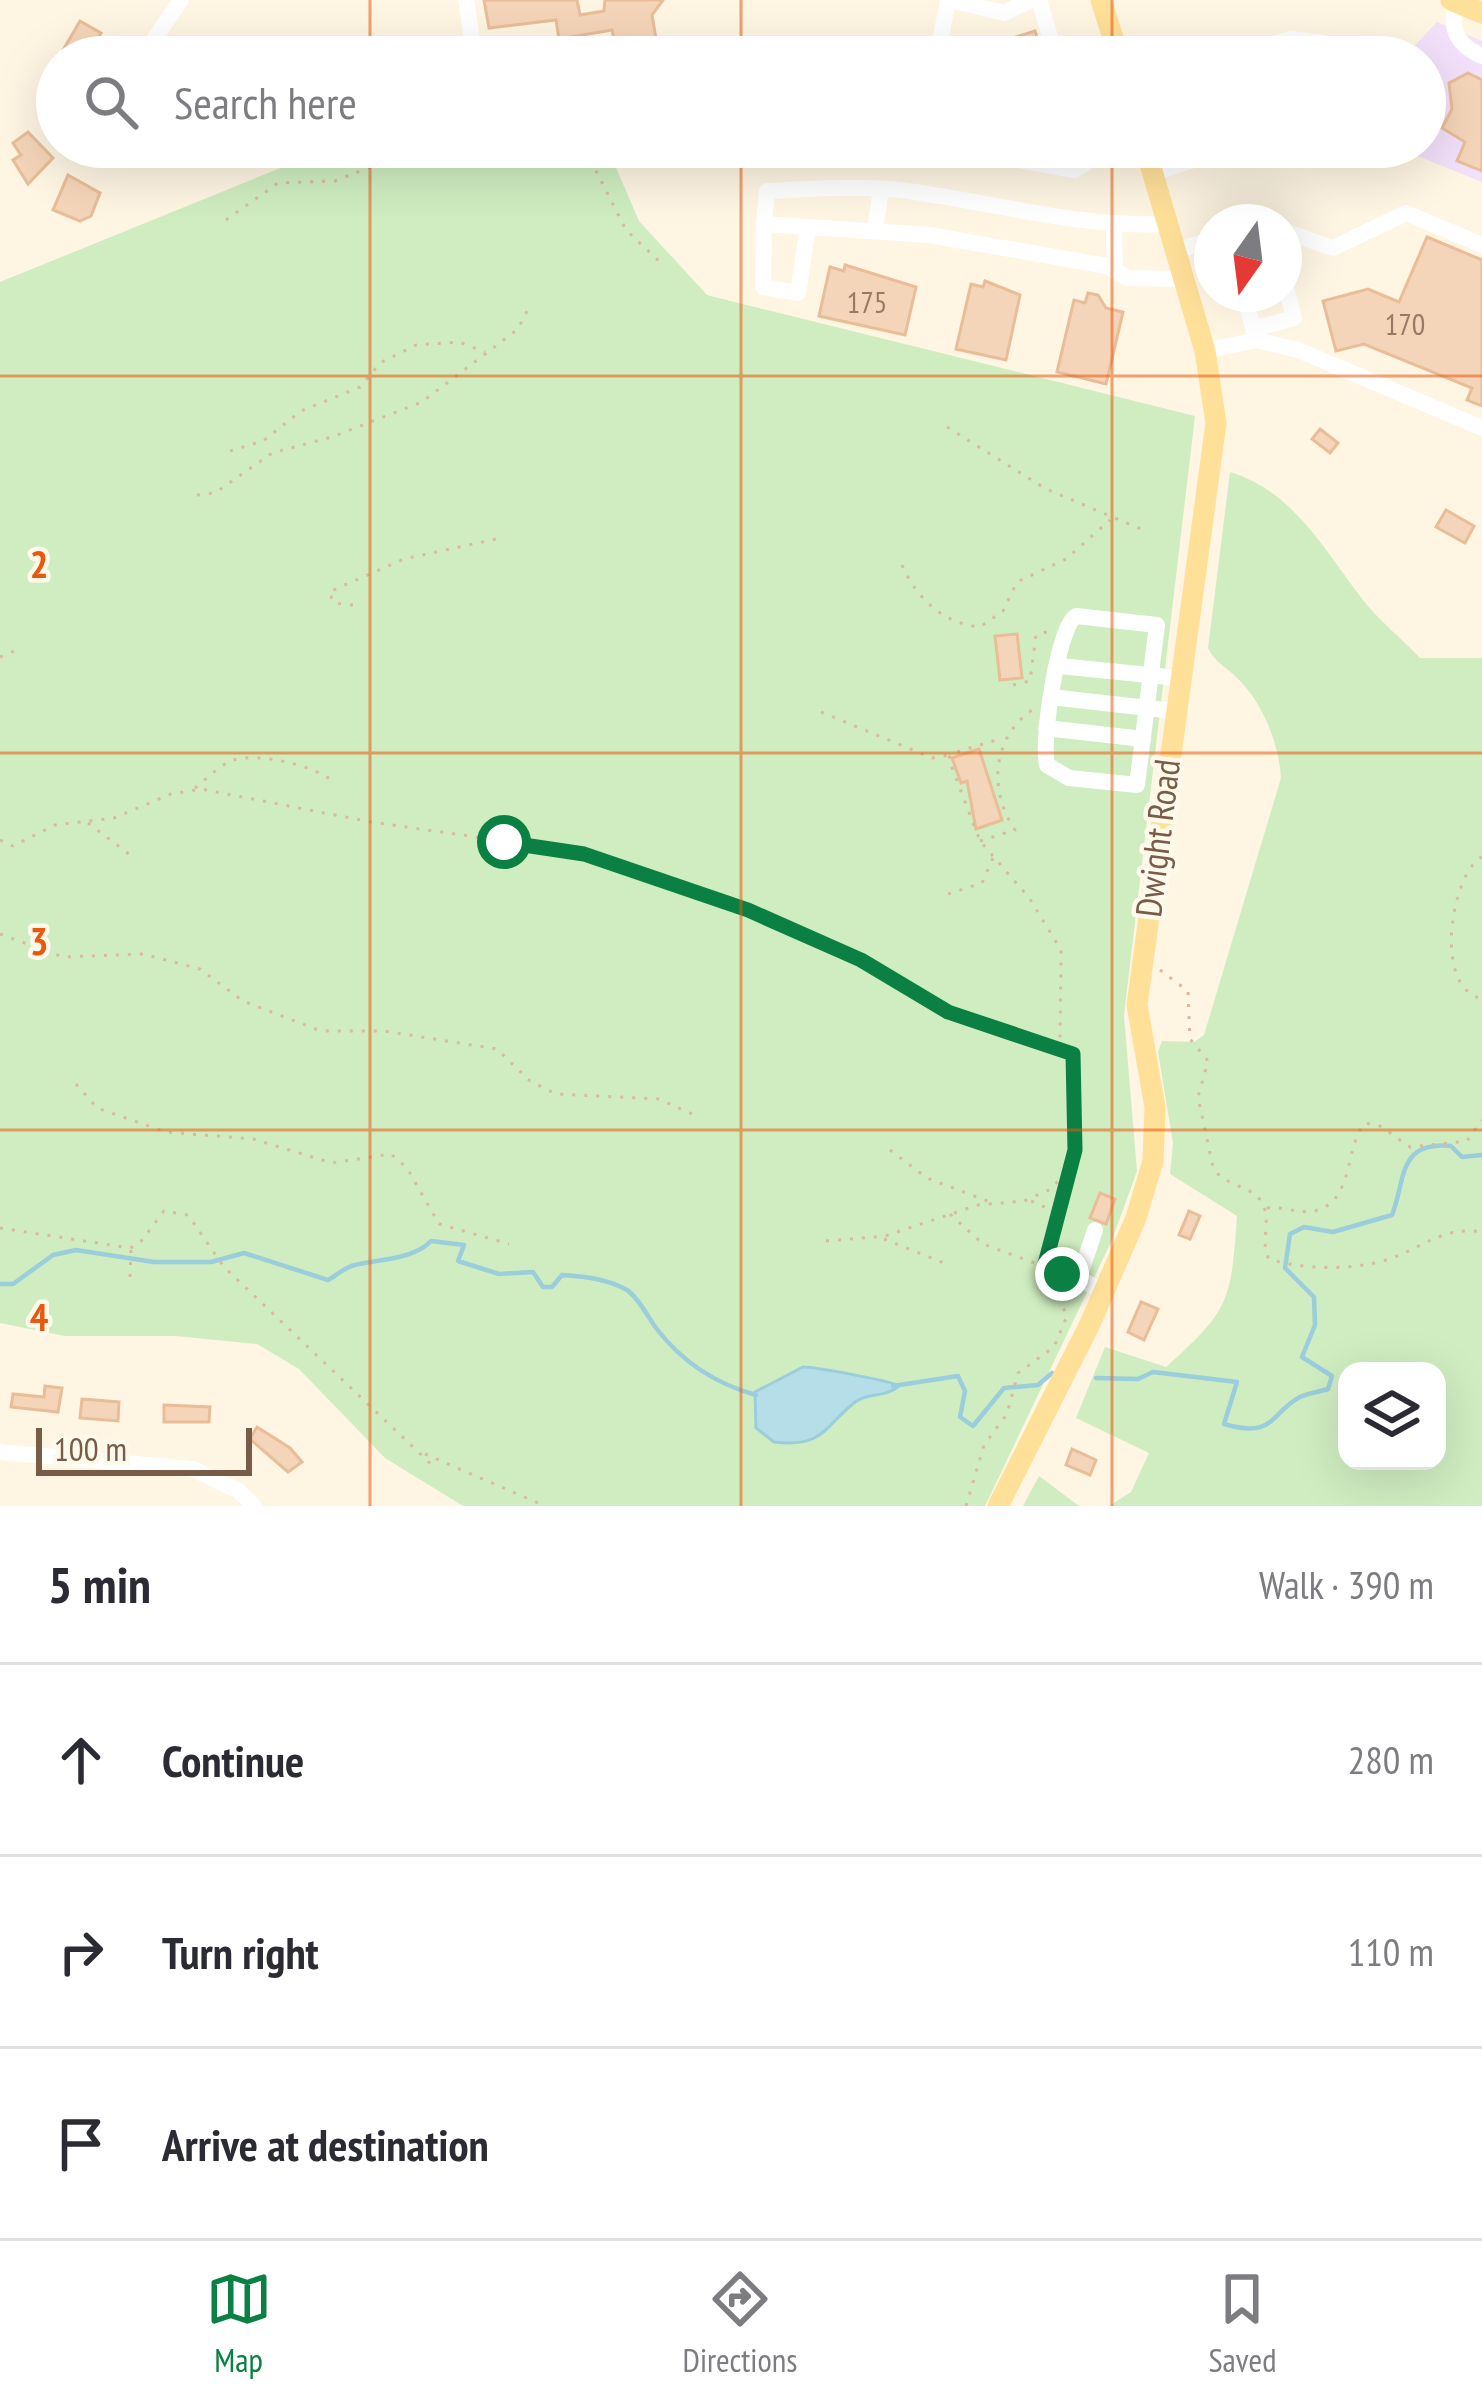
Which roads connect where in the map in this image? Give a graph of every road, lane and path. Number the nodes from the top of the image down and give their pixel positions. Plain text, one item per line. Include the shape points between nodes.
1 (181, 0) edge
2 (466, 0) edge
3 (949, 0) edge
4 (1035, 0) edge
5 (1101, 0) edge
6 (1454, 1) edge
7 (1482, 13) edge
8 (156, 36) edge
9 (472, 36) edge
10 (942, 36) edge
11 (1048, 36) edge
12 (1112, 36) edge
13 (1482, 56) edge
14 (367, 168) edge
15 (595, 168) edge
16 (1151, 168) edge
17 (1169, 168) edge
18 (1153, 173) junction
19 (881, 189) junction
20 (226, 220) dead end
21 (764, 224) junction
22 (1168, 224) junction
23 (1114, 226) junction
24 (808, 227) junction
25 (875, 229) junction
26 (1302, 237) edge
27 (1194, 244) edge
28 (1482, 245) edge
29 (1176, 250) junction
30 (661, 263) dead end
31 (1115, 271) junction
32 (1184, 279) junction
33 (528, 309) dead end
34 (1249, 312) edge
35 (1292, 312) edge
36 (1255, 335) junction
37 (1205, 351) junction
38 (486, 352) junction
39 (947, 427) dead end
40 (1482, 428) edge
41 (230, 451) dead end
42 (197, 495) dead end
43 (1110, 520) junction
44 (1148, 532) dead end
45 (496, 538) dead end
46 (902, 565) dead end
47 (353, 605) dead end
48 (1064, 633) junction
49 (19, 649) dead end
50 (0, 657) edge
51 (1060, 666) junction
52 (1151, 676) junction
53 (1178, 679) junction
54 (1013, 685) dead end
55 (1051, 697) junction
56 (1147, 708) junction
57 (1174, 711) junction
58 (821, 712) dead end
59 (1046, 728) junction
60 (1004, 737) junction
61 (1142, 748) junction
62 (950, 754) junction
63 (1168, 760) junction
64 (335, 783) dead end
65 (194, 789) junction
66 (85, 822) junction
67 (0, 840) edge
68 (980, 841) junction
69 (129, 854) dead end
70 (993, 854) junction
71 (1482, 856) edge
72 (948, 894) dead end
73 (0, 934) edge
74 (1142, 959) junction
75 (1482, 999) edge
76 (1069, 1051) junction
77 (76, 1084) dead end
78 (692, 1114) dead end
79 (1482, 1120) edge
80 (890, 1150) dead end
81 (1071, 1166) junction
82 (1024, 1201) junction
83 (992, 1203) junction
84 (1264, 1208) junction
85 (950, 1214) junction
86 (1061, 1216) junction
87 (0, 1228) edge
88 (1095, 1230) dead end
89 (1482, 1232) edge
90 (880, 1236) junction
91 (826, 1240) dead end
92 (509, 1244) dead end
93 (132, 1250) junction
94 (949, 1265) dead end
95 (1044, 1268) junction
96 (1080, 1273) junction
97 (130, 1277) dead end
98 (1103, 1292) junction
99 (0, 1451) edge
100 (423, 1454) junction
101 (435, 1468) dead end
102 (254, 1506) edge
103 (545, 1506) edge
104 (966, 1506) edge
105 (998, 1506) edge

1 - 8 street
2 - 9 street
3 - 4 street via 1008,12
3 - 10 street
4 - 11 street
5 - 12 main road
6 - 7 main road
6 - 13 street via 1458,40
14 - 20 path via 335,181 278,183
15 - 30 path via 626,230
16 - 18 main road, Dwight Road
17 - 18 street
18 - 22 main road, Dwight Road
19 - 21 street via 767,191
19 - 23 street
19 - 25 street
21 - 24 street
21 - 24 street via 763,287 798,293
22 - 23 street
22 - 29 main road, Dwight Road
23 - 31 street
24 - 25 street
25 - 31 street
26 - 28 street via 1333,248 1406,213
27 - 29 street
29 - 32 main road, Dwight Road
31 - 32 street via 1147,281
32 - 37 main road, Dwight Road
33 - 38 path via 524,324
34 - 36 street
35 - 36 street
36 - 37 street
36 - 40 street
37 - 53 main road, Dwight Road via 1216,442
38 - 41 path via 459,342 416,345 380,363 360,387
38 - 42 path via 416,405 272,453 215,493
39 - 43 path
43 - 44 path
43 - 46 path via 1066,559 1021,578 1003,611 980,627 926,602
45 - 47 path via 404,559 329,592 334,604
48 - 51 street
48 - 52 street via 1076,616 1157,626
48 - 54 path via 1036,635 1030,680
49 - 50 path
51 - 52 street
51 - 55 street
52 - 53 street
52 - 56 street
53 - 57 main road, Dwight Road
55 - 56 street
55 - 59 street
55 - 60 path
56 - 57 street
56 - 61 street
57 - 63 main road, Dwight Road
58 - 62 path via 932,758
59 - 61 street
59 - 61 street via 1047,764 1069,778 1137,785
60 - 62 path
60 - 68 path via 998,782 1015,830
61 - 63 street
62 - 68 path
63 - 74 main road, Dwight Road
64 - 65 path via 245,758
65 - 66 path
65 - 76 path via 584,854 781,923 948,1012
66 - 67 path via 55,825 13,846
66 - 69 path
68 - 70 path
70 - 72 path via 982,883
70 - 76 path via 1061,950 1059,1037
71 - 75 path via 1467,871 1449,944 1452,973
73 - 78 path via 63,957 143,954 200,969 243,1001 321,1031 384,1031 497,1049 556,1094 659,1099
74 - 84 path via 1188,991 1190,1039 1208,1061 1198,1097 1213,1167
74 - 98 main road, Dwight Road via 1136,1019 1154,1096 1155,1144 1146,1190
76 - 81 path via 1077,1066
77 - 92 path via 97,1108 166,1132 253,1139 332,1163 391,1154 440,1223
79 - 84 path via 1467,1141 1411,1147 1365,1123 1347,1177 1329,1202 1310,1212
80 - 83 path via 927,1178
81 - 82 path via 1051,1189
81 - 86 path
82 - 83 path
82 - 86 path
83 - 85 path
84 - 89 path via 1264,1255 1280,1262 1350,1268 1394,1258 1443,1233
85 - 90 path
85 - 95 path via 983,1244
86 - 95 path
87 - 93 path
88 - 96 street
90 - 91 path
90 - 94 path
93 - 97 path
93 - 100 path via 159,1214 189,1216 224,1267
95 - 96 path
95 - 104 path via 1064,1301 1066,1329 1015,1379
96 - 98 street via 1081,1282
98 - 105 main road, Dwight Road
99 - 102 street via 193,1469
100 - 101 path
100 - 103 path

